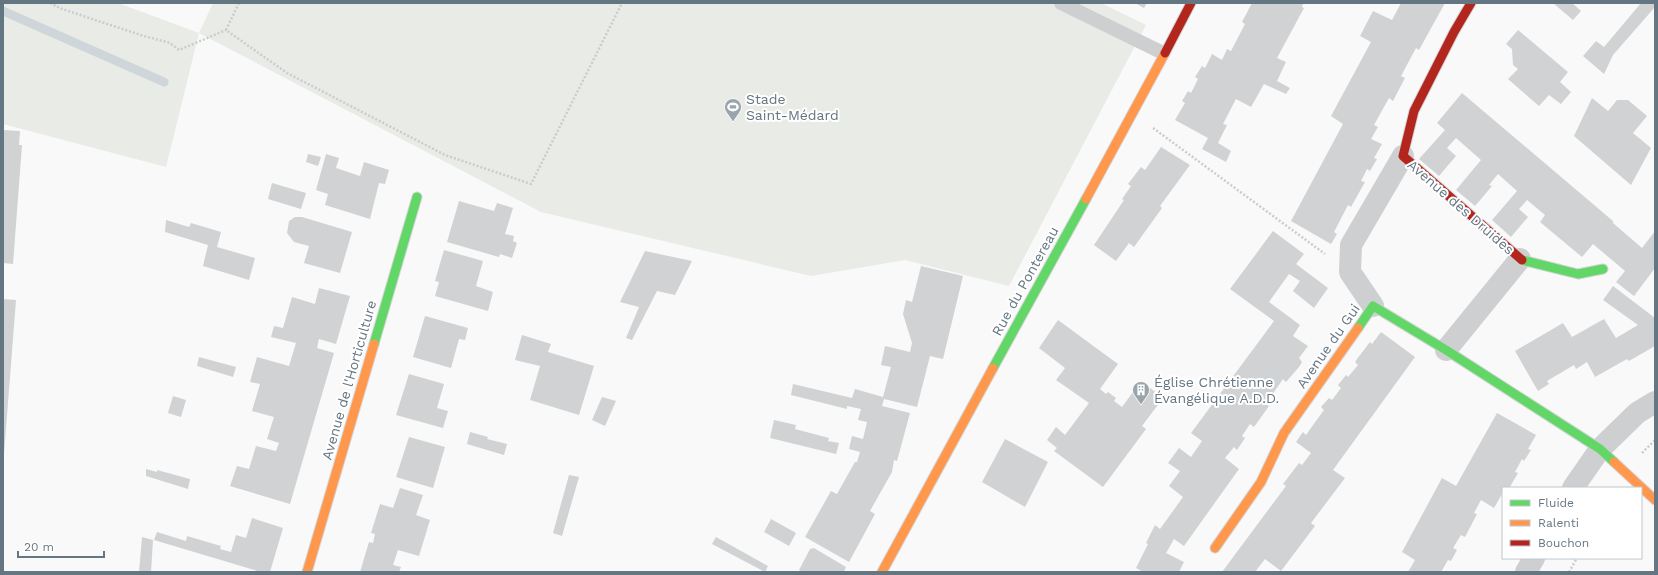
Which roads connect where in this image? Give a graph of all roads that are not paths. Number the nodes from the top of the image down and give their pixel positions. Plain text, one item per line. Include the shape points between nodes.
1 (1062, 3) edge
2 (1191, 3) edge
3 (1471, 3) edge
4 (1163, 54) junction
5 (1403, 156) junction
6 (417, 197) dead end
7 (1520, 258) junction
8 (1603, 269) dead end
9 (1373, 306) junction
10 (1446, 350) junction
11 (1655, 402) edge
12 (1600, 449) junction
13 (1574, 487) edge
14 (1641, 487) edge
15 (1642, 488) edge
16 (1655, 500) edge
17 (1215, 548) dead end
18 (1533, 559) edge
19 (307, 572) edge
20 (882, 572) edge
21 (1526, 572) edge

1 - 4 lane
2 - 4 street, Rue du Pontereau
3 - 5 street, Avenue des Druides via 1414,111
4 - 20 street, Rue du Pontereau
5 - 7 street, Avenue des Druides
5 - 9 street, Avenue des Druides via 1351,245 1350,272
6 - 19 street, Avenue de l'Horticulture
7 - 8 street, Avenue des Druides via 1578,274
7 - 10 street, Avenue des Druides
9 - 10 street, Avenue du Gui
9 - 17 street, Avenue du Gui via 1284,433 1262,482
10 - 12 street, Avenue du Gui
11 - 12 street via 1637,413
12 - 13 street
12 - 14 street, Avenue du Gui
15 - 16 street, Avenue du Gui
18 - 21 street

